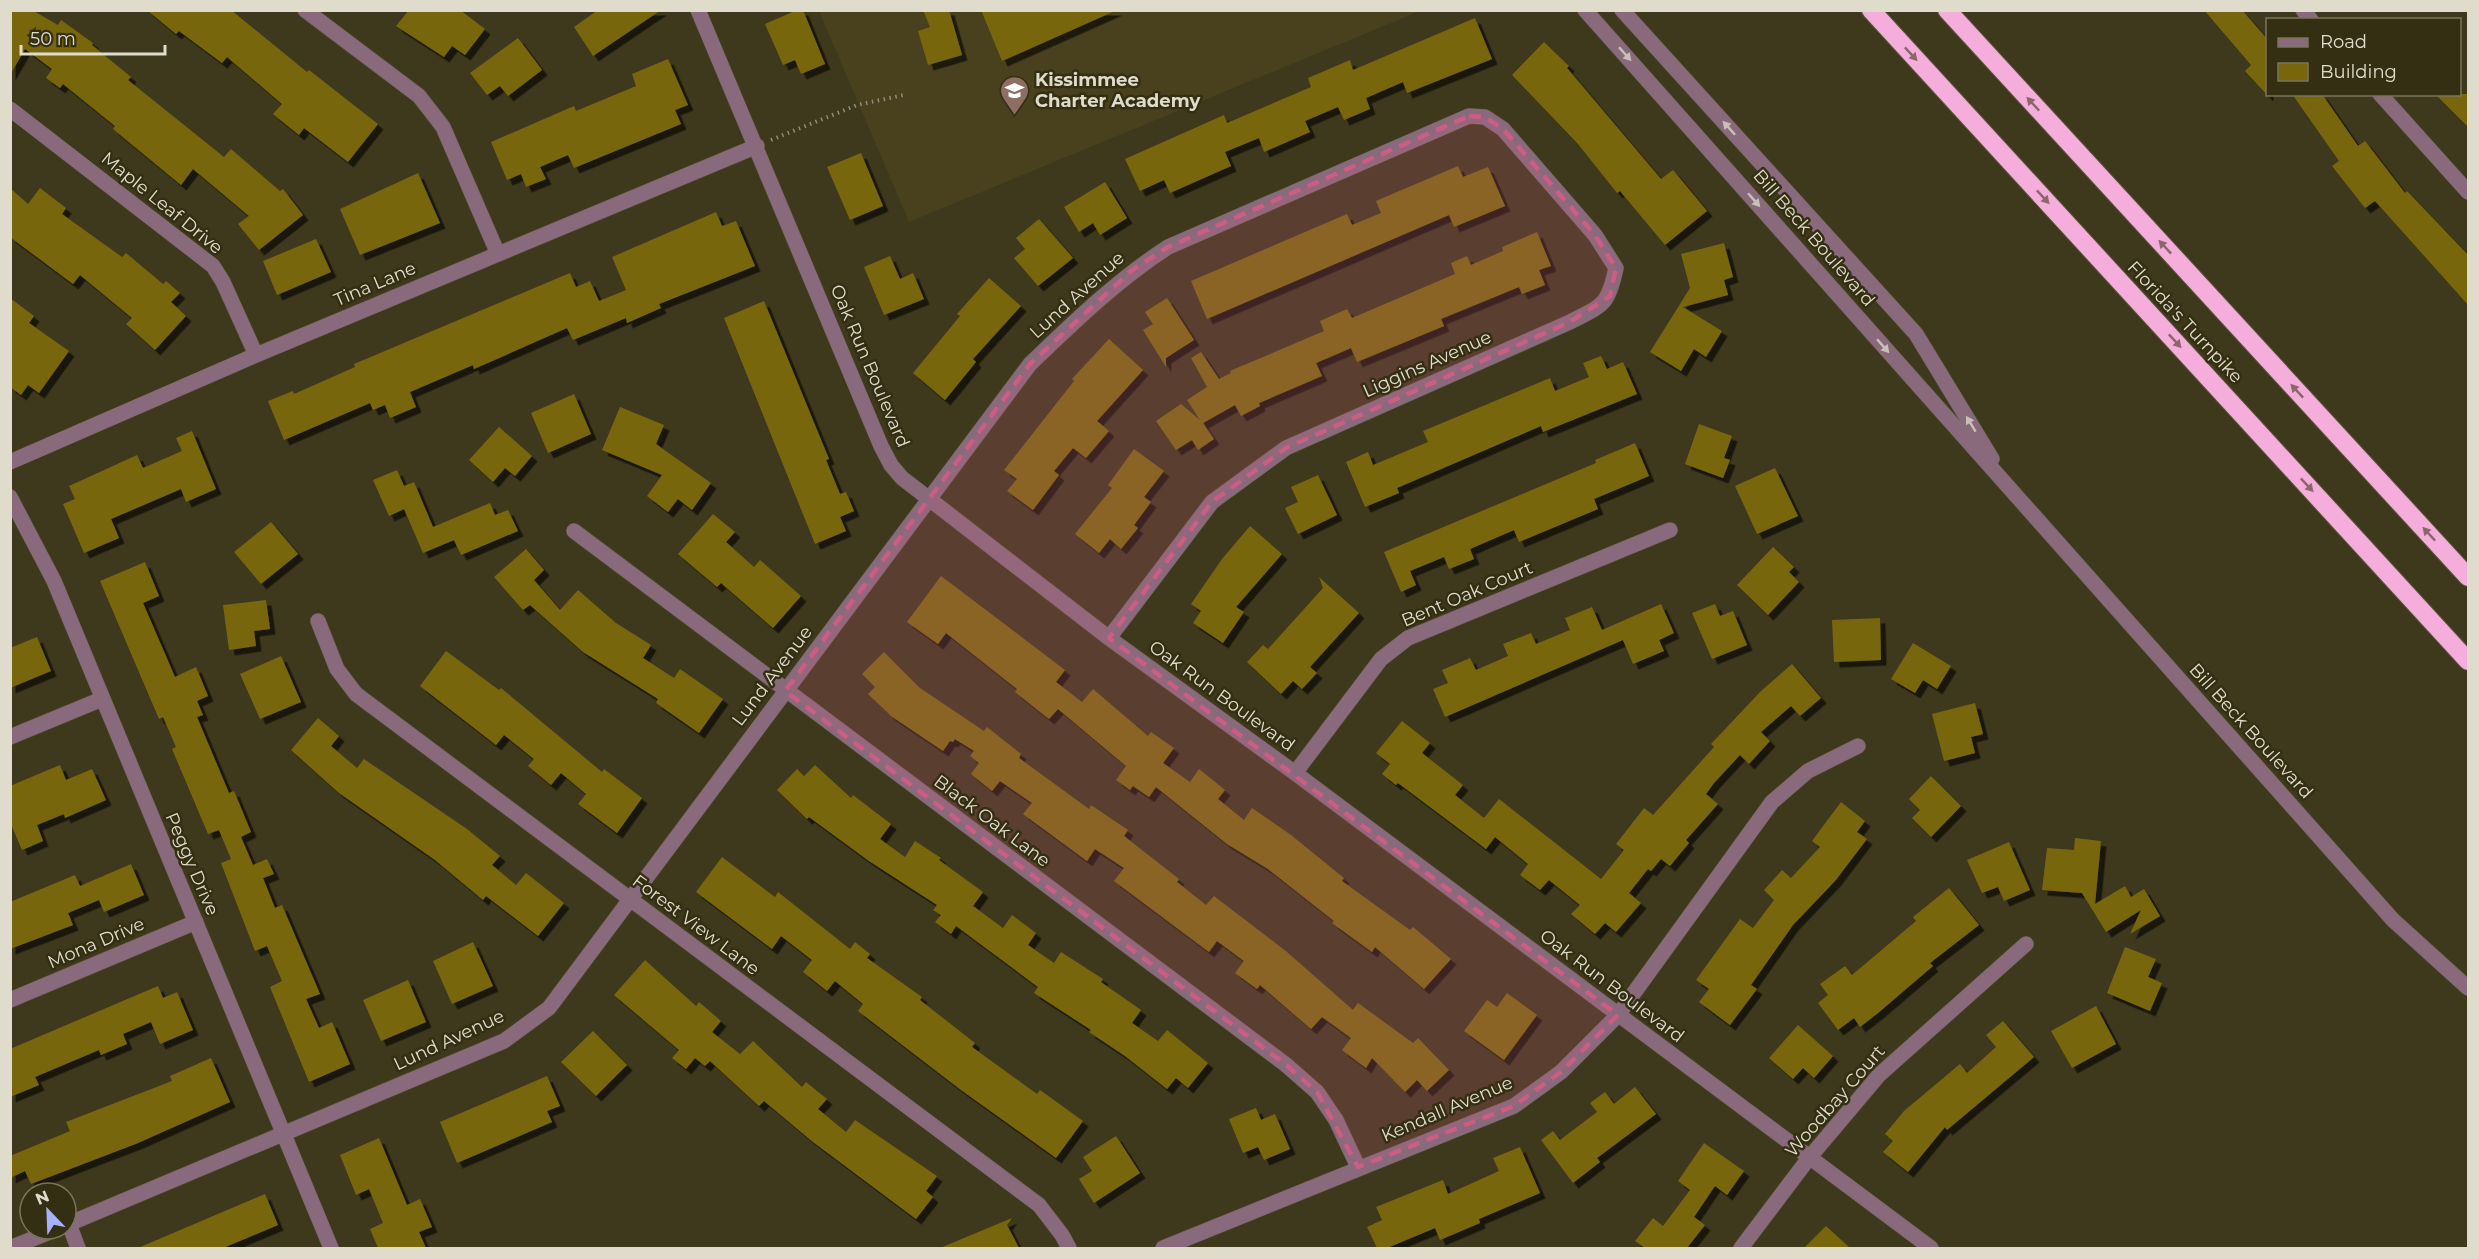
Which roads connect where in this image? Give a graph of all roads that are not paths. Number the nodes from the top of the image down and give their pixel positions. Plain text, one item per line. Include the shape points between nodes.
1 (305, 10) edge
2 (698, 10) edge
3 (1585, 10) edge
4 (1622, 10) edge
5 (1871, 10) edge
6 (1947, 10) edge
7 (2382, 96) edge
8 (10, 110) edge
9 (1485, 117) joint
10 (764, 143) junction
11 (2469, 192) edge
12 (498, 254) junction
13 (256, 355) junction
14 (10, 462) edge
15 (2012, 492) junction
16 (10, 497) edge
17 (929, 500) junction
18 (1670, 530) dead end
19 (574, 531) dead end
20 (2469, 577) edge
21 (318, 621) dead end
22 (1109, 638) junction
23 (2469, 661) edge
24 (785, 691) junction
25 (102, 699) junction
26 (10, 737) edge
27 (1858, 746) dead end
28 (1295, 773) junction
29 (630, 900) junction
30 (196, 922) junction
31 (2026, 944) dead end
32 (2469, 988) edge
33 (10, 1000) edge
34 (1618, 1015) junction
35 (283, 1134) junction
36 (1809, 1158) junction
37 (1358, 1167) junction
38 (78, 1220) edge
39 (27, 1241) edge
40 (10, 1248) edge
41 (332, 1248) edge
42 (1069, 1248) edge
43 (1163, 1248) edge
44 (1741, 1248) edge
45 (1931, 1248) edge

1 - 12 street via 433,110
2 - 10 street, Oak Run Boulevard
3 -> 15 street, Bill Beck Boulevard
15 -> 4 street, Bill Beck Boulevard via 1916,334
5 -> 23 highway, Florida's Turnpike
20 -> 6 highway, Florida's Turnpike
7 - 11 street
8 - 13 street, Maple Leaf Drive via 213,266
9 - 17 street, Lund Avenue via 1469,116 1168,247 1132,270 1030,364
9 - 22 street, Liggins Avenue via 1503,129 1595,235 1616,268 1610,296 1595,310 1278,454 1212,502
10 - 12 street, Tina Lane
10 - 17 street, Oak Run Boulevard via 881,446 891,465
12 - 13 street, Tina Lane
13 - 14 street, Tina Lane
15 - 32 street, Bill Beck Boulevard via 2394,920
16 - 25 street, Peggy Drive via 54,581
17 - 22 street, Oak Run Boulevard
17 - 24 street, Lund Avenue
18 - 28 street, Bent Oak Court via 1408,638 1381,659
19 - 24 street, Black Oak Lane
21 - 29 street, Forest View Lane via 337,669 356,694
22 - 28 street, Oak Run Boulevard
24 - 29 street, Lund Avenue
24 - 37 street, Black Oak Lane via 1285,1064 1317,1092 1336,1120
25 - 26 street
25 - 30 street, Peggy Drive
27 - 34 street, Kendall Avenue via 1808,771 1772,802
28 - 34 street, Oak Run Boulevard
29 - 35 street, Lund Avenue via 549,1008 504,1041
29 - 42 street, Forest View Lane via 1039,1205
30 - 33 street, Mona Drive
30 - 35 street, Peggy Drive
31 - 36 street, Woodbay Court via 1879,1075
34 - 36 street, Oak Run Boulevard
34 - 37 street, Kendall Avenue via 1561,1072 1514,1106
35 - 38 street, Lund Avenue
35 - 41 street, Peggy Drive
36 - 44 street, Woodbay Court
36 - 45 street, Oak Run Boulevard
37 - 43 street, Kendall Avenue
39 - 40 street, Lund Avenue

